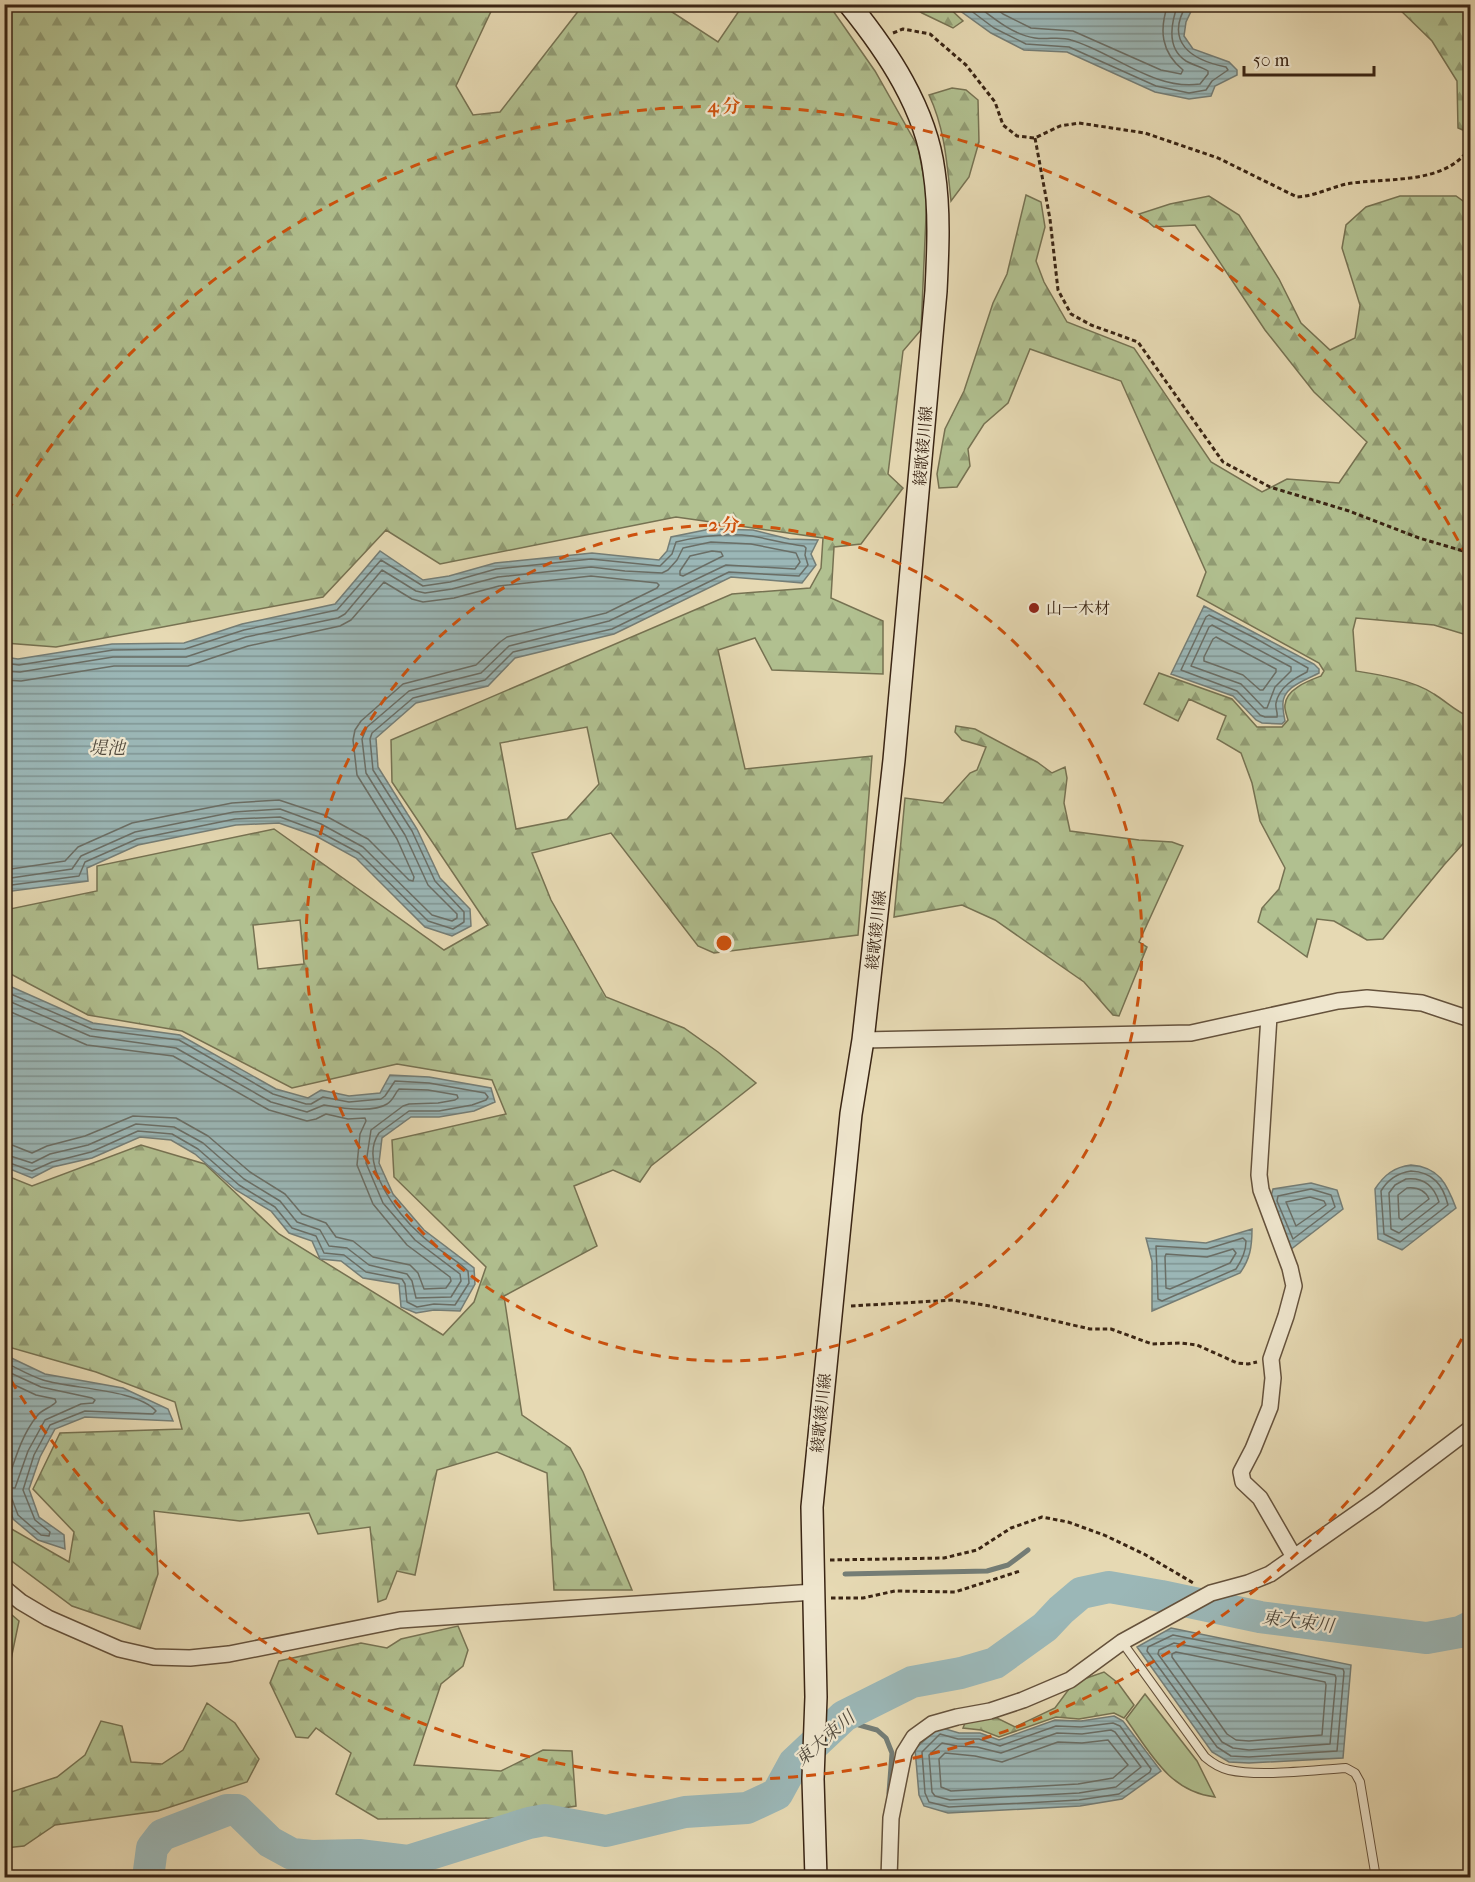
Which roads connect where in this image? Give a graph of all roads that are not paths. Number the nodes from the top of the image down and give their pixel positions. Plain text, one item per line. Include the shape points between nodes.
1 (849, 4) edge
2 (1269, 1016) junction
3 (1470, 1019) edge
4 (863, 1040) junction
5 (1470, 1429) edge
6 (1294, 1557) junction
7 (4, 1588) edge
8 (814, 1595) junction
9 (1122, 1642) junction
10 (816, 1878) edge
11 (889, 1878) edge
12 (1376, 1878) edge

1 - 4 main road, 綾歌綾川線 via 876,40 920,118 934,170 938,214 936,291 894,760
2 - 3 street via 1367,998 1422,1003
2 - 4 street via 1191,1032
2 - 6 street via 1259,1175 1294,1286 1271,1359 1270,1407 1241,1472
4 - 8 main road, 綾歌綾川線 via 850,1114 812,1507
5 - 6 street
6 - 9 street via 1270,1574 1208,1595
7 - 8 street via 48,1618 119,1649 154,1657 190,1658 229,1654 400,1620
8 - 10 main road, 綾歌綾川線
9 - 11 street via 1070,1680 990,1711 932,1724 914,1737 904,1753 891,1818
9 - 12 lane via 1204,1757 1216,1765 1257,1773 1346,1768 1355,1773 1360,1782

